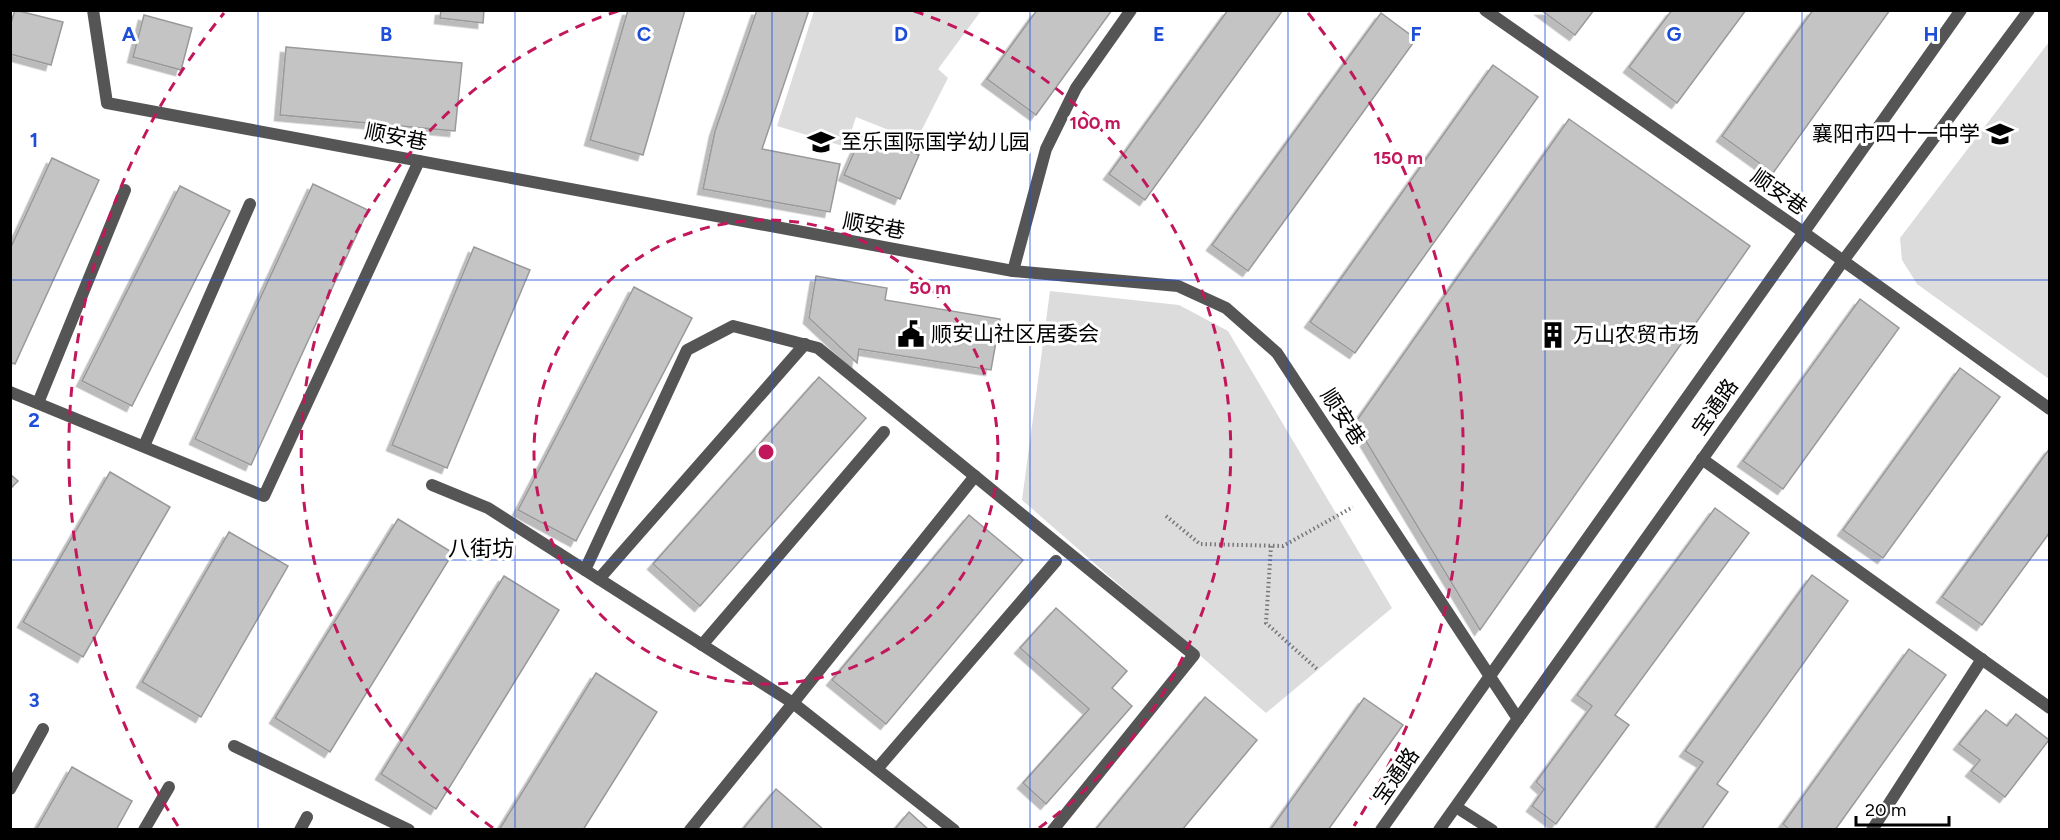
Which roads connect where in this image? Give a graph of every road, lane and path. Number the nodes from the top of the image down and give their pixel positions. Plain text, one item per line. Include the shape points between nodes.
1 (93, 10) edge
2 (1131, 10) edge
3 (1485, 10) edge
4 (1961, 10) edge
5 (2029, 10) edge
6 (419, 161) junction
7 (125, 190) dead end
8 (250, 204) dead end
9 (1803, 232) junction
10 (1843, 261) junction
11 (1013, 271) junction
12 (806, 344) junction
13 (10, 392) edge
14 (38, 403) junction
15 (2049, 409) edge
16 (884, 432) dead end
17 (144, 446) junction
18 (1702, 459) junction
19 (975, 476) junction
20 (432, 485) dead end
21 (1372, 496) junction
22 (1166, 516) dead end
23 (1271, 546) junction
24 (1056, 561) dead end
25 (585, 570) junction
26 (599, 579) junction
27 (702, 645) junction
28 (1982, 660) junction
29 (1318, 670) dead end
30 (1490, 677) junction
31 (793, 703) junction
32 (2049, 708) edge
33 (1518, 719) junction
34 (43, 729) dead end
35 (234, 746) dead end
36 (876, 769) junction
37 (169, 787) dead end
38 (10, 789) edge
39 (1456, 807) junction
40 (307, 817) dead end
41 (144, 830) edge
42 (300, 830) edge
43 (409, 830) edge
44 (690, 830) edge
45 (954, 830) edge
46 (1053, 830) edge
47 (1382, 830) edge
48 (1439, 830) edge
49 (1492, 830) edge
50 (1872, 830) edge

1 - 6 street, 顺安巷 via 107,103
2 - 11 street via 1076,88 1046,149
3 - 9 street, 顺安巷
4 - 9 street, 宝通路
5 - 10 street, 宝通路
6 - 11 street, 顺安巷
6 - 17 street via 264,496
7 - 14 street
8 - 17 street
9 - 10 street, 顺安巷
9 - 30 street, 宝通路
10 - 15 street, 顺安巷
10 - 18 street, 宝通路
11 - 21 street, 顺安巷 via 1178,286 1226,308 1277,353
12 - 19 street via 818,348
12 - 25 street via 733,326 687,350
12 - 26 street
13 - 14 street
14 - 17 street
16 - 27 street
18 - 28 street
18 - 33 street, 宝通路
19 - 31 street
19 - 46 street via 1194,655
20 - 25 street via 488,508
21 - 23 path via 1283,546
21 - 30 street, 顺安巷
22 - 23 path via 1200,544
23 - 29 path via 1266,623
24 - 36 street
25 - 26 street
26 - 27 street
27 - 31 street
28 - 32 street
28 - 50 street
30 - 33 street, 顺安巷
30 - 47 street, 宝通路
31 - 36 street
31 - 44 street
33 - 39 street, 宝通路
34 - 38 street
35 - 43 street
36 - 45 street
37 - 41 street
39 - 48 street, 宝通路
39 - 49 street
40 - 42 street

